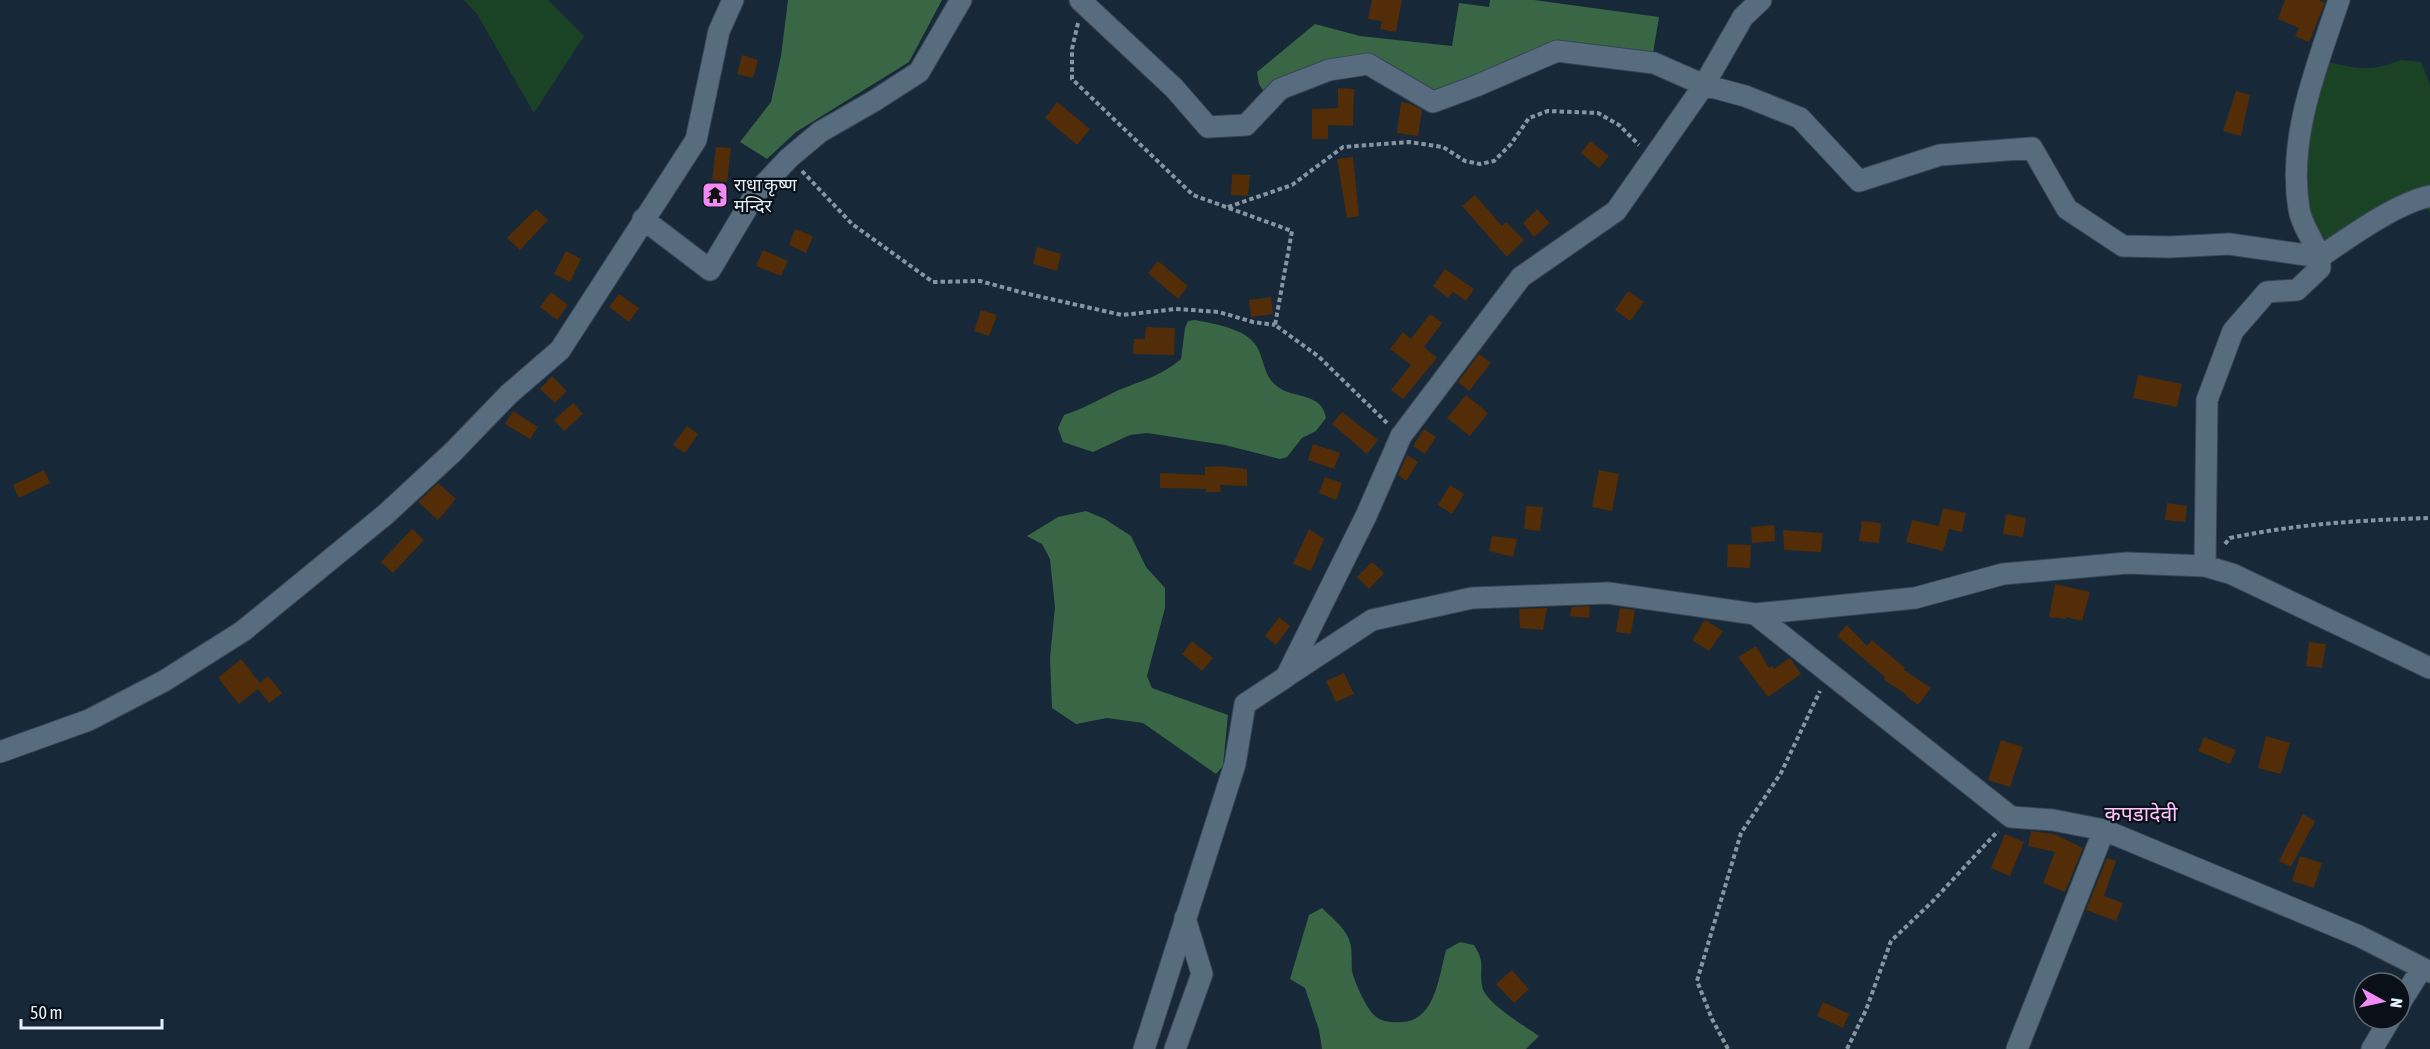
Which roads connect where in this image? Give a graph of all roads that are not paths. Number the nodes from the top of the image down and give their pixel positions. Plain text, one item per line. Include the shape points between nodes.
1 (733, 0) edge
2 (961, 0) edge
3 (1761, 0) edge
4 (2339, 0) edge
5 (1081, 1) edge
6 (1704, 85) junction
7 (2430, 196) edge
8 (643, 219) junction
9 (2320, 256) junction
10 (2205, 566) junction
11 (1755, 614) junction
12 (2430, 668) edge
13 (1286, 677) junction
14 (0, 752) edge
15 (2104, 830) junction
16 (1185, 918) junction
17 (2426, 970) edge
18 (2412, 988) edge
19 (2383, 1031) edge
20 (1144, 1049) edge
21 (1175, 1049) edge
22 (2017, 1049) edge
23 (2372, 1049) edge

1 - 8 street via 719,31 696,140
2 - 8 street via 918,72 820,132 756,193 710,270
3 - 6 street via 1743,17
4 - 9 street via 2310,91 2295,159 2299,211
5 - 6 street via 1174,88 1208,127 1246,125 1280,89 1329,70 1368,64 1433,102 1557,51 1654,63
6 - 9 street via 1800,118 1859,181 1940,155 2032,148 2067,209 2122,246 2229,244
6 - 13 street via 1616,211 1521,277 1401,436
7 - 9 street via 2415,200
8 - 14 street via 560,350 386,514 296,590 243,631 164,681 89,720
9 - 10 street via 2320,268 2297,290 2267,292 2233,331 2207,400
10 - 11 street via 2127,563 2003,574 1915,598
10 - 12 street via 2232,574
11 - 13 street via 1608,593 1472,598 1372,620
11 - 15 street via 2011,817
13 - 16 street via 1245,704 1235,765
15 - 17 street via 2358,936
15 - 22 street
16 - 20 street
16 - 21 street via 1202,974
17 - 18 street
19 - 23 street

